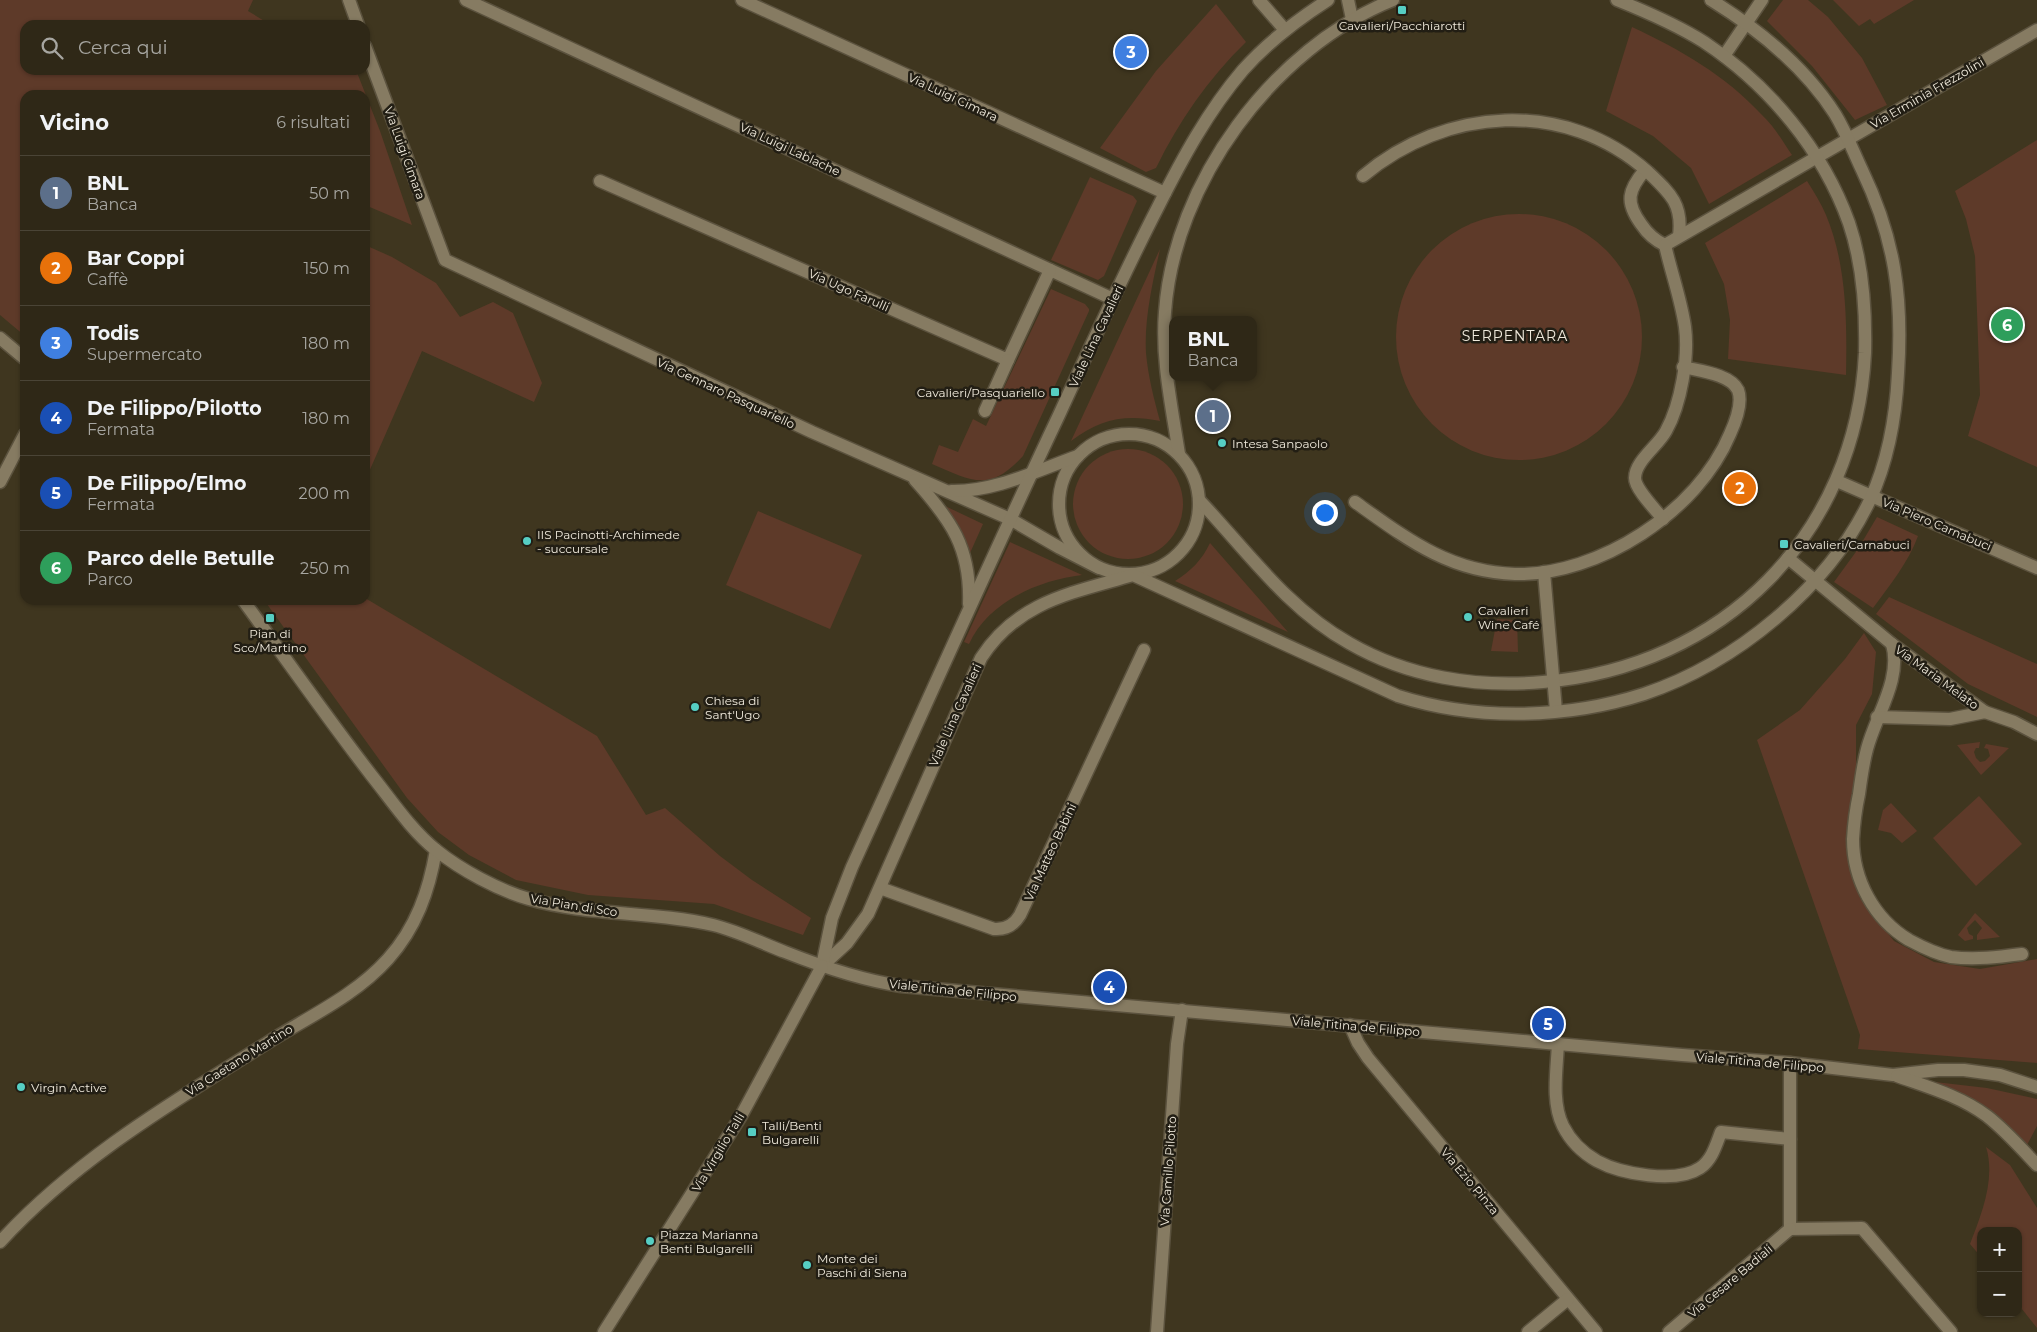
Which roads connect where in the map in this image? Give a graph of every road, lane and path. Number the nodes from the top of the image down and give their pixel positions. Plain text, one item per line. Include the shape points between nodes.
1 (466, 0) edge
2 (742, 0) edge
3 (1259, 0) edge
4 (1328, 0) edge
5 (1348, 0) edge
6 (1393, 0) edge
7 (1617, 0) edge
8 (1710, 0) edge
9 (1762, 0) edge
10 (352, 3) edge
11 (1352, 19) junction
12 (357, 20) edge
13 (1746, 23) junction
14 (1285, 30) junction
15 (2037, 30) edge
16 (1724, 56) junction
17 (370, 59) edge
18 (1848, 138) junction
19 (1816, 157) junction
20 (1645, 170) junction
21 (1363, 176) dead end
22 (600, 181) dead end
23 (1165, 193) junction
24 (1679, 236) junction
25 (1665, 245) junction
26 (445, 260) joint
27 (1050, 270) junction
28 (1113, 299) junction
29 (0, 338) edge
30 (20, 355) edge
31 (1008, 360) junction
32 (1683, 367) junction
33 (1169, 380) edge
34 (1169, 381) edge
35 (985, 411) dead end
36 (20, 444) edge
37 (1179, 454) junction
38 (1078, 456) junction
39 (1032, 472) junction
40 (914, 478) junction
41 (1837, 481) junction
42 (0, 482) edge
43 (945, 490) junction
44 (1872, 496) junction
45 (1200, 501) junction
46 (1355, 502) dead end
47 (1010, 519) junction
48 (1663, 519) junction
49 (1788, 558) junction
50 (1099, 568) junction
51 (2037, 568) edge
52 (1544, 572) junction
53 (1133, 575) junction
54 (1815, 582) junction
55 (247, 605) edge
56 (969, 610) junction
57 (1892, 644) junction
58 (1144, 650) dead end
59 (1554, 681) junction
60 (1556, 711) junction
61 (1985, 712) junction
62 (1877, 717) junction
63 (2037, 734) edge
64 (436, 850) junction
65 (880, 888) junction
66 (2022, 954) dead end
67 (822, 966) junction
68 (1182, 1010) junction
69 (1350, 1025) junction
70 (1558, 1043) junction
71 (1790, 1063) junction
72 (1893, 1074) junction
73 (2037, 1087) edge
74 (1790, 1138) junction
75 (2037, 1165) edge
76 (1790, 1229) junction
77 (0, 1242) edge
78 (1568, 1299) junction
79 (604, 1332) edge
80 (1157, 1332) edge
81 (1528, 1332) edge
82 (1596, 1332) edge
83 (1669, 1332) edge
84 (1951, 1332) edge

1 - 27 street, Via Luigi Lablache
2 - 23 street, Via Luigi Cimara
3 - 14 street
4 - 14 street, Viale Lina Cavalieri
5 - 11 street
6 - 11 street
7 - 16 street via 1674,25
8 - 13 street
9 - 13 street
10 - 12 street
11 - 33 street via 1307,51 1266,91 1204,180 1188,214 1173,264 1165,313
13 - 16 street
13 - 18 street via 1783,53 1815,88
14 - 23 street, Viale Lina Cavalieri via 1252,60 1230,86 1201,128
15 - 18 street, Via Erminia Frezzolini
16 - 19 street via 1779,107
17 - 26 street, Via Luigi Cimara
18 - 19 street, Via Erminia Frezzolini
18 - 44 street via 1885,227 1897,276 1900,309 1898,388 1884,461
19 - 24 street, Via Erminia Frezzolini
19 - 41 street via 1849,222 1859,265 1864,314 1864,365 1858,412
20 - 21 street via 1613,148 1575,131 1539,122 1496,120 1433,134 1388,157
20 - 24 street via 1677,206
20 - 25 street via 1634,186 1630,203 1633,213 1648,233
22 - 31 street, Via Ugo Farulli
23 - 28 street, Viale Lina Cavalieri
24 - 25 street, Via Erminia Frezzolini
25 - 32 street via 1685,328
26 - 40 street, Via Gennaro Pasquariello
27 - 28 street, Via Luigi Lablache
27 - 31 street
28 - 39 street, Viale Lina Cavalieri
29 - 30 street
31 - 35 street
32 - 48 street via 1671,420 1661,441 1638,466 1635,478 1639,489
32 - 48 street via 1721,377 1734,385 1739,394 1738,409 1728,441 1710,471
34 - 37 street
36 - 42 street
37 - 38 street via 1156,439 1128,434 1101,439
37 - 45 street via 1194,476
38 - 39 street
38 - 50 street via 1063,478 1059,497 1060,517 1063,530 1074,547
39 - 43 street via 984,488
39 - 47 street, Viale Lina Cavalieri
40 - 43 street, Via Gennaro Pasquariello
40 - 56 street via 958,538 968,570
41 - 44 street, Via Piero Carnabuci
41 - 49 street via 1816,519
43 - 47 street, Via Gennaro Pasquariello
44 - 51 street, Via Piero Carnabuci
44 - 54 street via 1844,545
45 - 53 street via 1196,528 1181,551 1160,568
45 - 59 street via 1294,603 1327,630 1370,654 1421,673 1453,680 1503,684
46 - 52 street via 1416,544 1449,561 1486,571
47 - 50 street, Via Gennaro Pasquariello
47 - 56 street, Viale Lina Cavalieri
48 - 52 street via 1606,553
49 - 54 street, Via Maria Melato
49 - 59 street via 1737,607 1688,641 1633,665 1597,675
50 - 53 street
52 - 59 street
53 - 60 street via 1398,696 1461,711
53 - 65 street, Viale Lina Cavalieri via 1070,592 1038,605 1007,627 988,647 976,667
54 - 57 street, Via Maria Melato
54 - 60 street via 1752,636 1683,677 1624,699
55 - 64 street, Via Pian di Sco via 397,808
56 - 67 street, Viale Lina Cavalieri via 838,899
57 - 61 street, Via Maria Melato
57 - 62 street, Via Maria Melato via 1893,671
58 - 65 street, Via Matteo Babini via 1013,924 1005,929 994,929
59 - 60 street
61 - 62 street via 1942,719
61 - 63 street, Via Maria Melato
62 - 66 street, Via Maria Melato via 1864,763 1853,840 1856,865 1868,899 1893,929 1938,953 1984,958
64 - 67 street, Via Pian di Sco via 493,885 530,899 708,924
64 - 77 street, Via Gaetano Martino via 432,874 417,917 400,945 374,974 143,1121 63,1182
65 - 67 street, Viale Lina Cavalieri via 857,932
67 - 68 street, Viale Titina de Filippo via 901,986
67 - 79 street, Via Virgilio Talli via 741,1116
68 - 69 street, Viale Titina de Filippo
68 - 80 street, Via Camillo Pilotto
69 - 70 street, Viale Titina de Filippo
69 - 78 street, Via Ezio Pinza via 1368,1058
70 - 71 street, Viale Titina de Filippo
70 - 74 street via 1557,1104 1560,1120 1577,1146 1602,1163 1636,1173 1680,1176 1704,1165 1712,1155 1721,1132
71 - 72 street, Viale Titina de Filippo
71 - 74 street
72 - 73 street, Viale Titina de Filippo via 1964,1070 2000,1075
72 - 75 street, Viale Titina de Filippo via 1974,1108 2004,1130
74 - 76 street
76 - 83 street, Via Cesare Badiali
76 - 84 street via 1862,1228
78 - 81 street
78 - 82 street, Via Ezio Pinza

